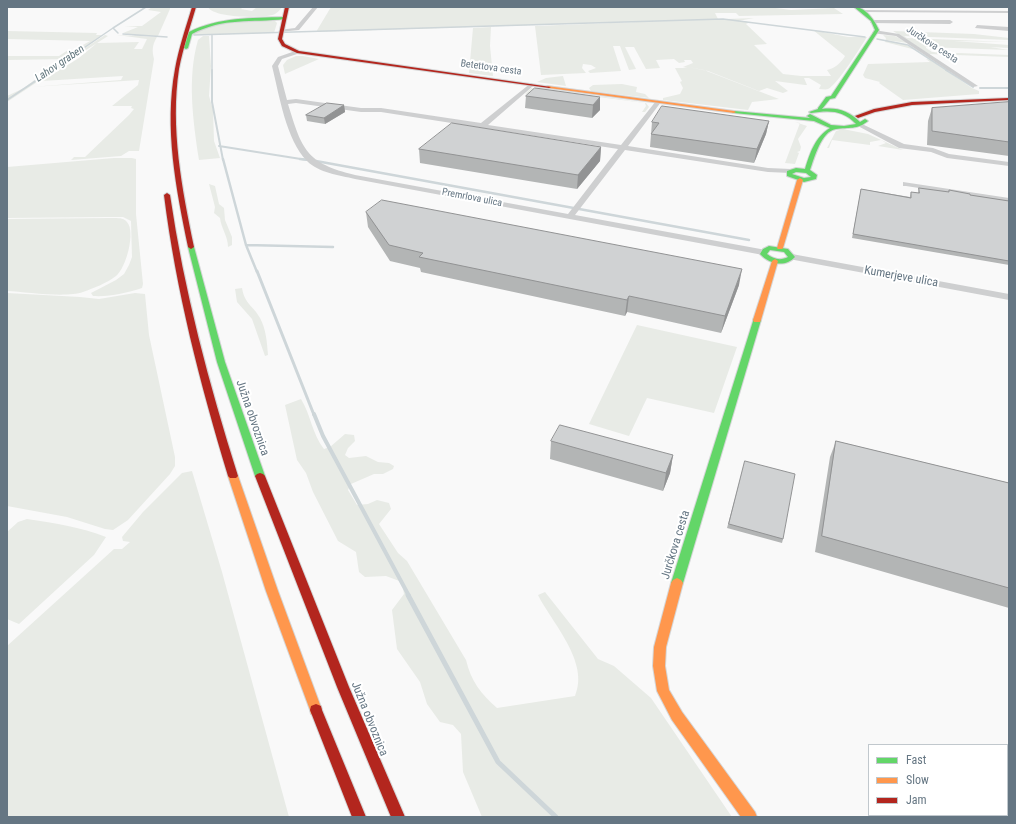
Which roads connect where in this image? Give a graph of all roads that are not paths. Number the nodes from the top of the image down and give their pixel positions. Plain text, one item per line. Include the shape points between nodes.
1 (185, 7) edge
2 (194, 7) edge
3 (316, 7) edge
4 (861, 10) edge
5 (202, 12) edge
6 (285, 12) edge
7 (1009, 12) edge
8 (180, 20) dead end
9 (873, 22) junction
10 (950, 22) dead end
11 (978, 27) dead end
12 (1009, 29) edge
13 (281, 32) junction
14 (874, 32) junction
15 (298, 52) junction
16 (178, 70) junction
17 (531, 85) junction
18 (975, 86) dead end
19 (1009, 98) edge
20 (284, 102) junction
21 (658, 102) junction
22 (891, 107) junction
23 (868, 108) junction
24 (821, 110) junction
25 (737, 112) junction
26 (852, 117) junction
27 (833, 125) junction
28 (482, 126) junction
29 (877, 134) junction
30 (623, 147) junction
31 (956, 157) junction
32 (1009, 160) edge
33 (1009, 164) edge
34 (797, 172) junction
35 (800, 180) junction
36 (906, 184) dead end
37 (166, 189) dead end
38 (1009, 200) edge
39 (574, 211) junction
40 (780, 248) junction
41 (764, 252) junction
42 (792, 257) junction
43 (775, 261) junction
44 (1009, 297) edge
45 (359, 817) edge
46 (398, 817) edge
47 (750, 817) edge

1 - 8 main road
2 - 16 main road, Južna obvoznica via 187,25
3 - 13 street via 297,29
4 - 7 street
4 - 9 main road
5 - 6 main road via 229,18 270,16
6 - 13 main road
6 - 16 main road via 198,28 189,34 183,62
9 - 10 street
9 - 14 main road via 877,30
11 - 12 street
13 - 15 main road, Betettova cesta via 283,45
14 - 18 street, Jurčkova cesta via 897,35
14 - 24 main road
15 - 17 main road, Betettova cesta
15 - 20 street, Premrlova ulica via 280,58 275,66
16 - 46 main road, Južna obvoznica via 175,120 182,202 196,272 225,375 279,530
17 - 21 main road, Betettova cesta
17 - 28 street
19 - 22 main road
20 - 28 street via 380,110
20 - 39 street, Premrlova ulica via 306,156 339,174
21 - 25 main road, Betettova cesta
21 - 30 street
22 - 23 main road
22 - 26 main road
23 - 24 main road via 846,105
23 - 26 main road
24 - 25 main road, Betettova cesta
24 - 25 main road, Betettova cesta via 782,116
24 - 26 main road
24 - 27 main road
24 - 34 main road
26 - 27 main road via 848,124
26 - 29 street
26 - 29 street
27 - 34 main road via 822,129 822,134
28 - 30 street
29 - 31 street via 902,146 933,150
30 - 34 street via 768,170
30 - 39 street
31 - 32 street via 955,152
31 - 33 street
34 - 35 main road
34 - 35 main road via 814,175 814,178
35 - 40 main road
36 - 38 street
37 - 45 main road via 177,272 220,434 253,540
39 - 41 street, Premrlova ulica
40 - 41 main road via 769,248
40 - 42 main road via 789,252
41 - 43 main road via 766,257
42 - 43 main road via 786,261
42 - 44 street, Kumerjeve ulica
43 - 47 main road, Jurčkova cesta via 668,613 660,647 659,666 663,691 677,716

